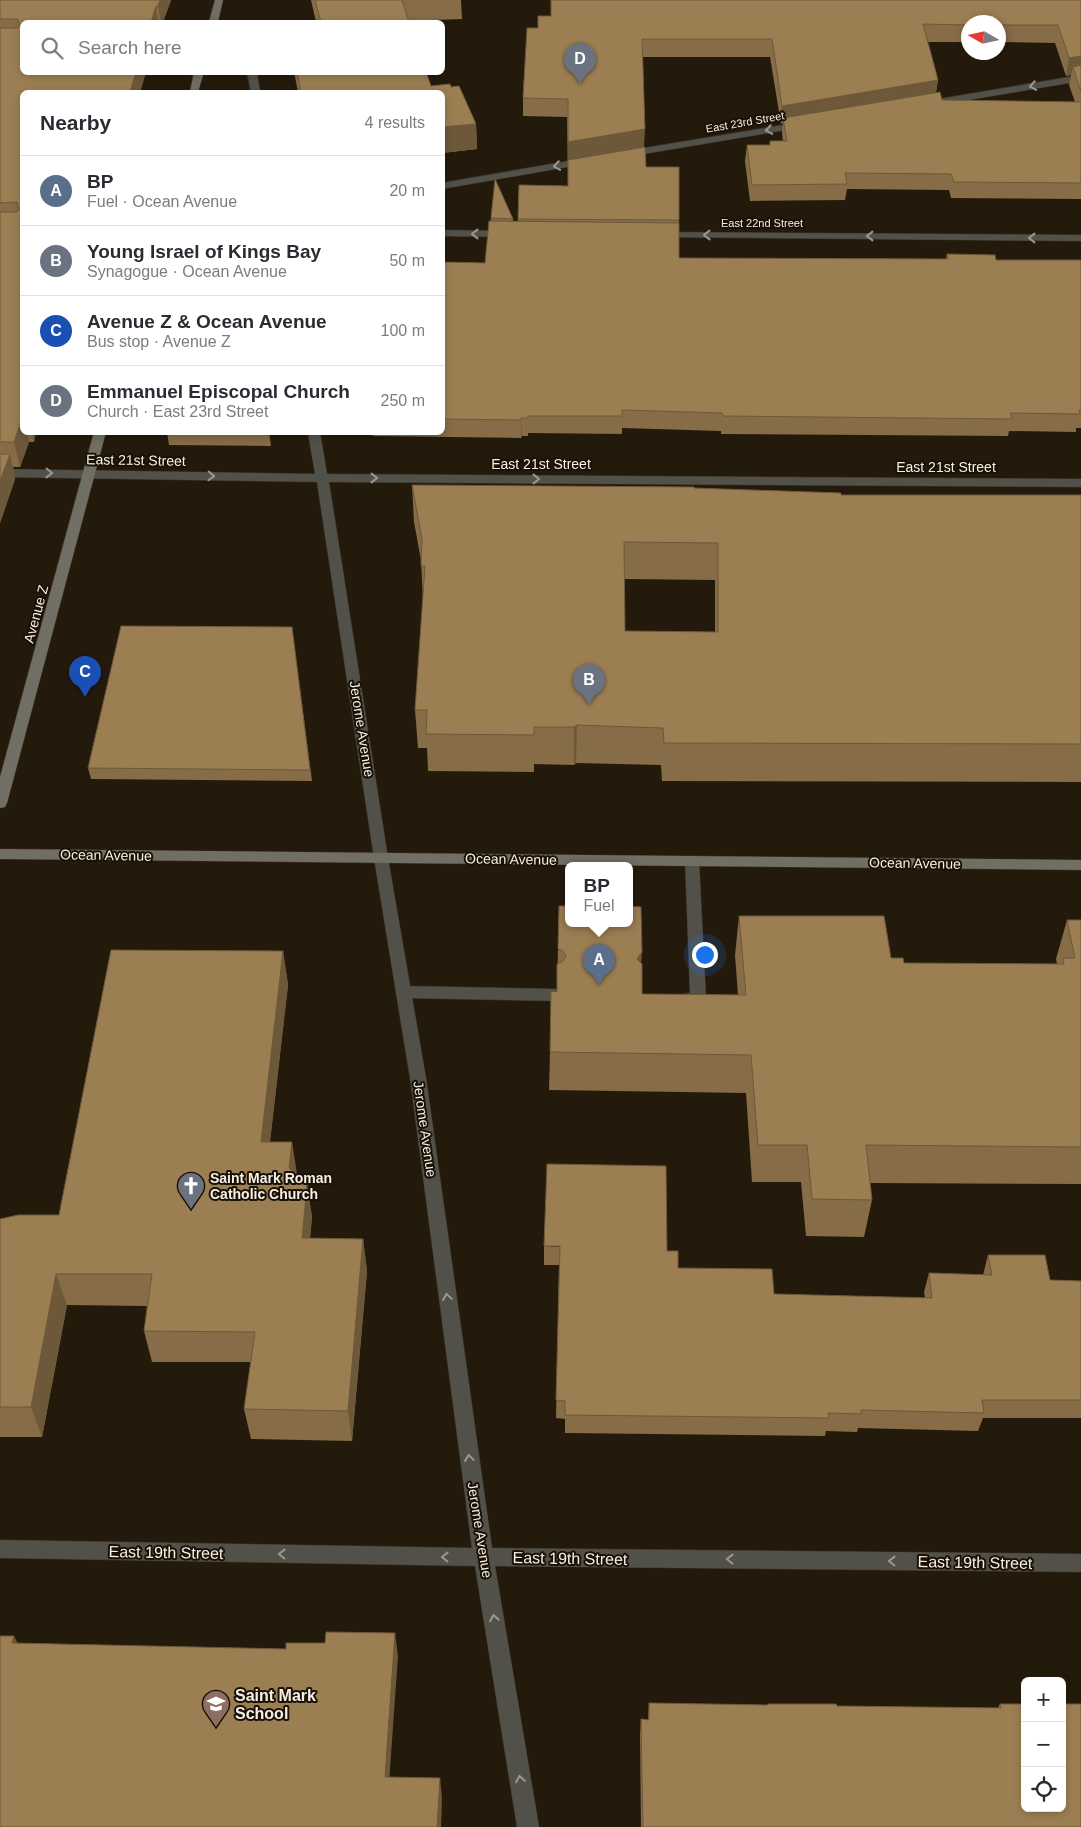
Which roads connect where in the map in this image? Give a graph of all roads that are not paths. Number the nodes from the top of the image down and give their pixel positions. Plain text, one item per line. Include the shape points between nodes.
1 (219, 0) edge
2 (214, 20) edge
3 (198, 75) edge
4 (253, 75) edge
5 (1081, 78) edge
6 (194, 90) edge
7 (256, 90) edge
8 (914, 106) edge
9 (815, 122) edge
10 (618, 156) edge
11 (598, 159) edge
12 (445, 185) edge
13 (445, 234) edge
14 (522, 234) edge
15 (652, 235) edge
16 (1081, 238) edge
17 (99, 435) edge
18 (315, 435) edge
19 (0, 473) edge
20 (89, 474) junction
21 (322, 478) junction
22 (1081, 483) edge
23 (0, 803) edge
24 (0, 854) edge
25 (381, 858) junction
26 (692, 861) junction
27 (1081, 865) edge
28 (404, 992) junction
29 (556, 995) edge
30 (671, 998) edge
31 (0, 1549) edge
32 (484, 1557) junction
33 (1081, 1563) edge
34 (528, 1827) edge

1 - 2 main road
3 - 6 main road
4 - 7 street
5 -> 8 street
9 -> 10 street, East 23rd Street
11 -> 12 street
14 -> 13 street
16 -> 15 street, East 22nd Street
17 - 20 main road, Avenue Z
18 - 21 street, Jerome Avenue
19 -> 20 street, East 21st Street
20 -> 21 street, East 21st Street
20 - 23 main road, Avenue Z
21 -> 22 street, East 21st Street
21 - 25 street, Jerome Avenue
24 - 25 main road, Ocean Avenue
25 - 26 main road, Ocean Avenue
25 - 28 street, Jerome Avenue
26 - 27 main road, Ocean Avenue
26 - 30 street via 698,999
28 - 29 street
32 -> 28 street, Jerome Avenue
32 -> 31 street, East 19th Street
33 -> 32 street, East 19th Street
34 -> 32 street, Jerome Avenue

